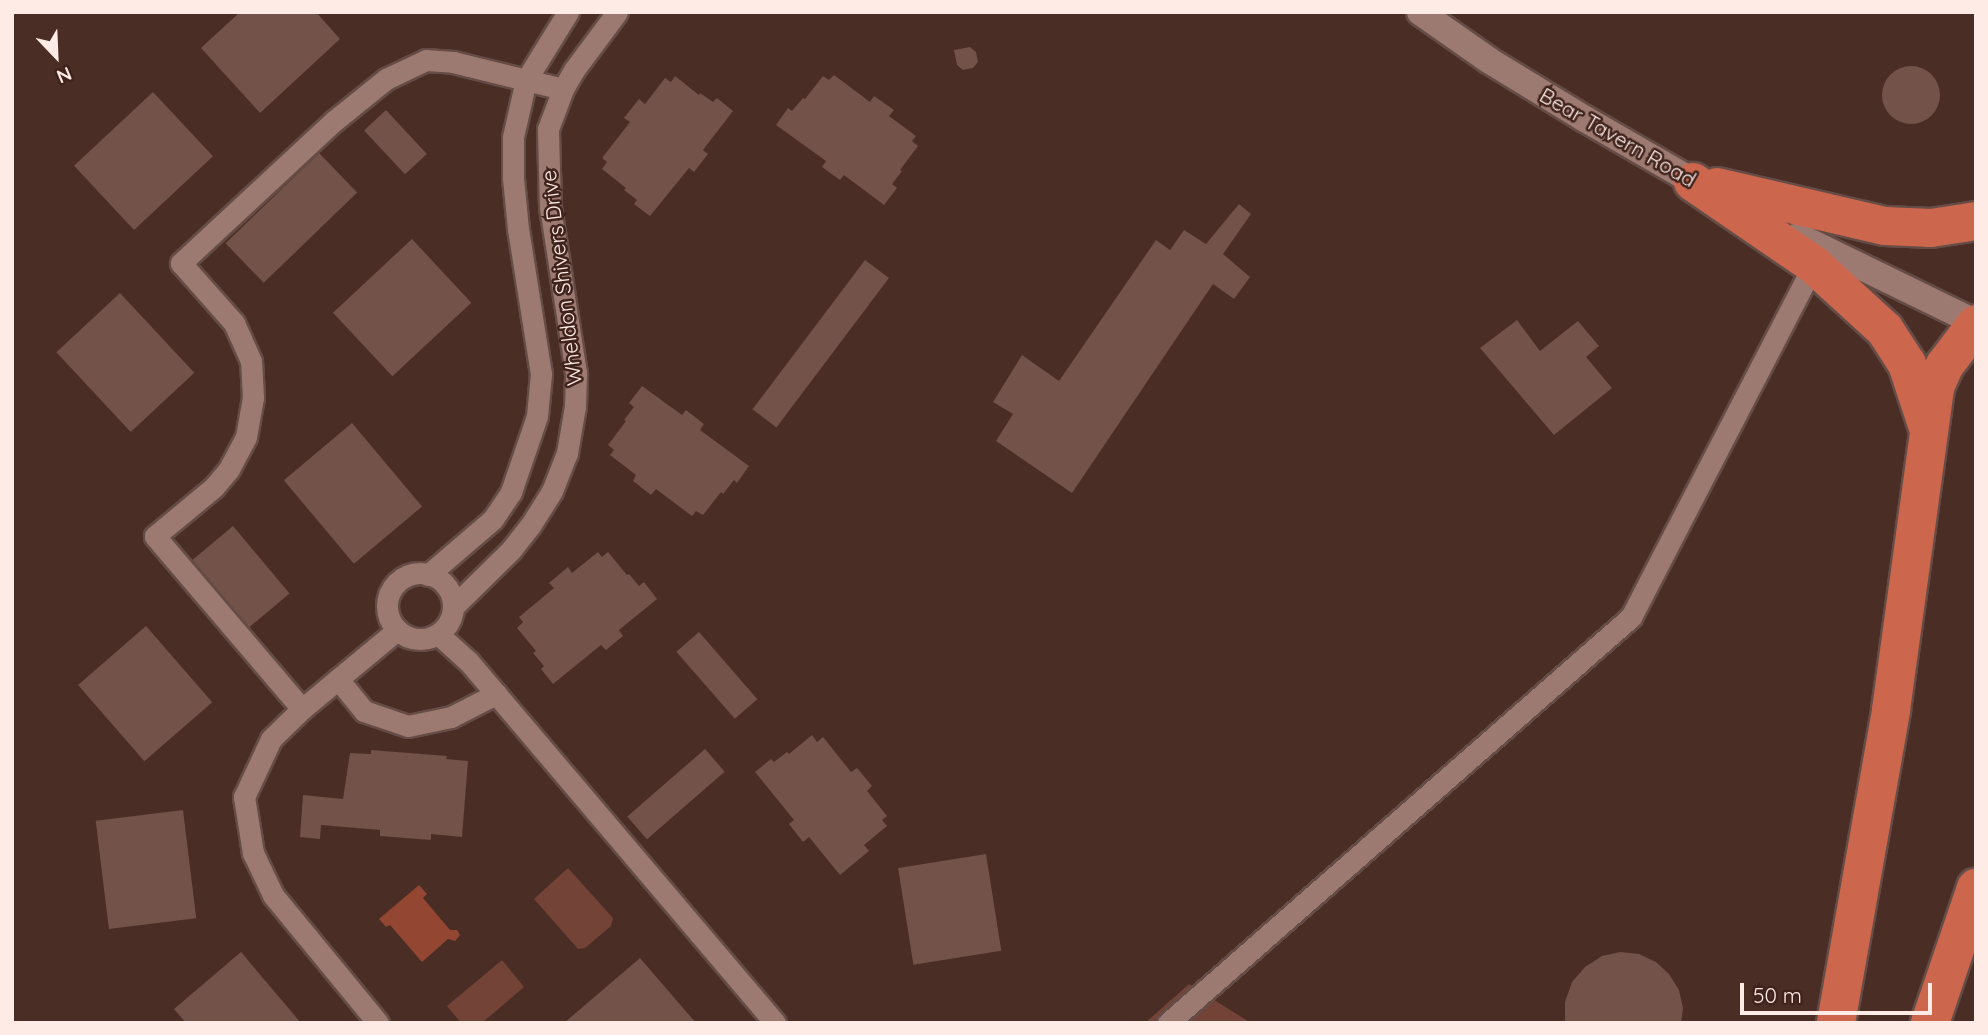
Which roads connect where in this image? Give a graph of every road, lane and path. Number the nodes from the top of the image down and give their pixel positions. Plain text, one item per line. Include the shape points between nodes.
1 (568, 12) edge
2 (617, 12) edge
3 (1420, 12) edge
4 (526, 80) junction
5 (563, 89) junction
6 (1693, 182) junction
7 (1976, 221) edge
8 (1819, 257) junction
9 (1976, 323) edge
10 (1927, 428) junction
11 (428, 575) junction
12 (453, 607) junction
13 (397, 630) junction
14 (438, 634) junction
15 (338, 679) junction
16 (496, 694) junction
17 (302, 709) junction
18 (1976, 888) edge
19 (378, 1023) edge
20 (775, 1023) edge
21 (1168, 1023) edge
22 (1836, 1023) edge
23 (1930, 1023) edge

1 - 4 street, Wheldon Shivers Drive
2 - 5 street, Wheldon Shivers Drive
3 - 6 street, Bear Tavern Road via 1490,61
4 - 5 street
4 - 11 street, Wheldon Shivers Drive via 513,136 513,178 541,373 537,416 526,455 493,519
4 - 17 street via 425,60 386,79 181,263 234,323 251,361 253,398 246,437 229,469 155,536
5 - 12 street, Wheldon Shivers Drive via 548,129 548,170 576,373 567,453 552,491 530,526
6 - 7 highway via 1885,226 1931,228
6 - 8 highway
8 - 9 street
8 - 10 highway via 1898,347 1921,400
8 - 21 street via 1631,617
9 - 10 highway via 1945,365 1935,387
10 - 22 highway via 1891,710
11 - 12 street via 446,586
11 - 13 street via 407,576 391,590 388,611
12 - 14 street via 446,627
13 - 14 street via 417,639
13 - 15 street
14 - 16 street
15 - 16 street via 364,711 408,726 452,717
15 - 17 street
16 - 20 street
17 - 19 street via 271,739 244,797 253,853 273,895
18 - 23 highway

